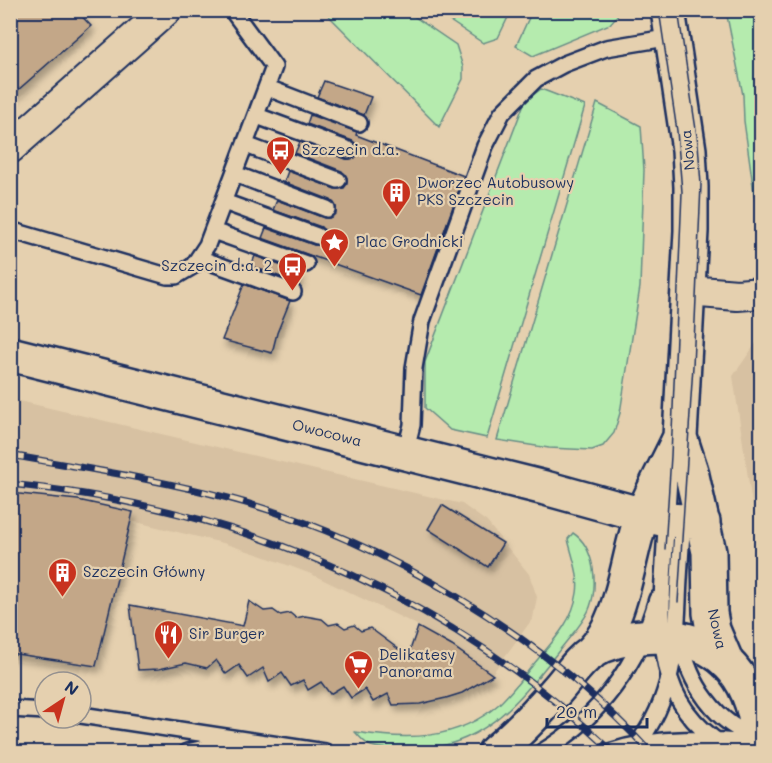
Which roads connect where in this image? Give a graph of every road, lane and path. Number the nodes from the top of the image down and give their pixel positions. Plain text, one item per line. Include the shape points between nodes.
1 (165, 10) edge
2 (232, 10) edge
3 (670, 24) edge
4 (268, 88) junction
5 (257, 116) junction
6 (359, 123) dead end
7 (246, 145) junction
8 (10, 148) edge
9 (349, 150) dead end
10 (235, 174) junction
11 (338, 180) dead end
12 (224, 202) junction
13 (327, 208) dead end
14 (10, 230) edge
15 (213, 231) junction
16 (316, 236) dead end
17 (199, 258) junction
18 (306, 264) dead end
19 (688, 291) junction
20 (293, 292) dead end
21 (762, 293) edge
22 (10, 354) edge
23 (679, 449) junction
24 (405, 453) junction
25 (672, 525) junction
26 (666, 637) junction
27 (590, 654) junction
28 (733, 669) junction
29 (669, 680) junction
30 (762, 699) edge
31 (10, 709) edge
32 (33, 710) edge
33 (93, 717) edge
34 (248, 740) junction
35 (713, 740) junction
36 (756, 745) edge
37 (511, 746) edge
38 (633, 749) edge
39 (187, 753) edge
40 (325, 753) edge
41 (485, 753) edge
42 (542, 753) edge
43 (609, 753) edge

1 - 8 street
2 - 4 lane via 274,67
3 - 19 street, Nowa via 691,178
3 - 24 lane via 564,64 536,79 502,113 485,146 422,321 414,368 412,425
4 - 5 lane
4 - 6 lane
5 - 7 lane
5 - 9 lane
7 - 10 lane
7 - 11 lane
10 - 12 lane
10 - 13 lane
12 - 15 lane
12 - 16 lane
14 - 17 lane via 167,276 185,272
15 - 17 lane
15 - 18 lane
17 - 20 lane
19 - 21 street
19 - 23 street, Nowa
22 - 24 street, Owocowa
23 - 25 street, Nowa
23 - 25 street, Nowa
24 - 25 street, Owocowa via 556,490
25 - 26 lane
25 - 26 lane via 678,602
25 - 27 street, Nowa
25 - 28 street, Nowa via 709,552 710,613 716,640
26 - 27 street via 620,639
26 - 28 street via 710,649
26 - 29 lane
26 - 36 lane via 704,697
26 - 42 lane via 629,666 598,707 575,729
27 - 37 street
28 - 30 street
28 - 36 street, Nowa via 752,704
29 - 35 lane via 690,718
29 - 38 lane via 654,719
31 - 32 lane
33 - 34 lane
34 - 39 lane
34 - 40 lane
35 - 36 lane
35 - 36 lane
35 - 38 lane via 679,739
37 - 41 lane
38 - 43 lane

